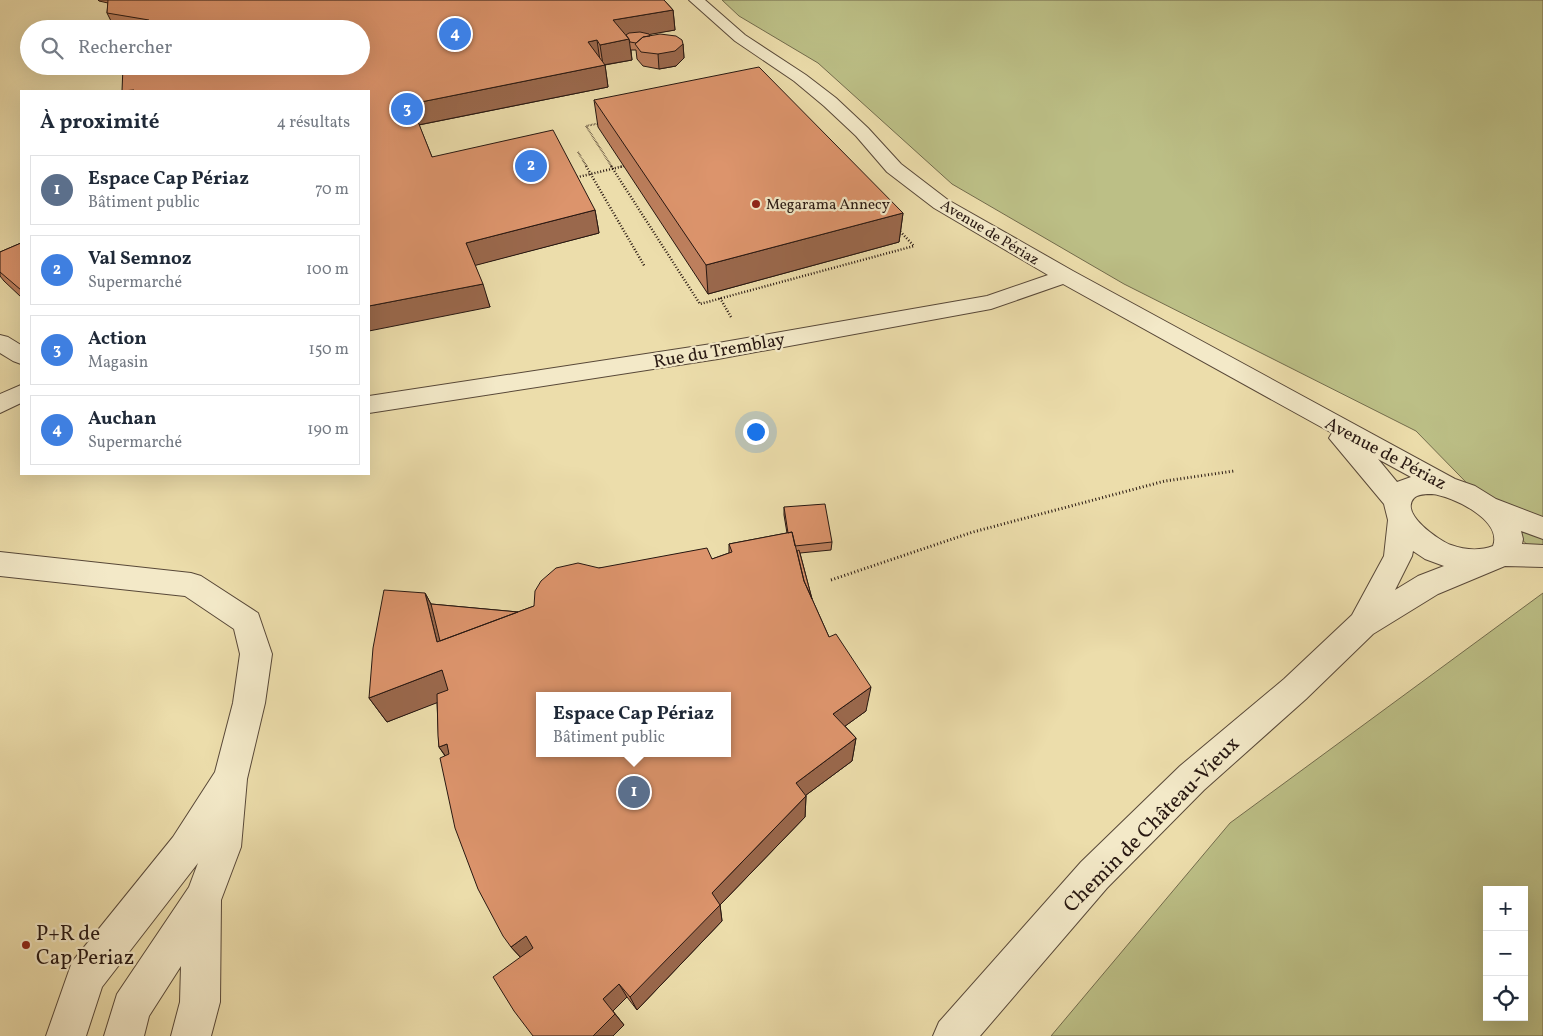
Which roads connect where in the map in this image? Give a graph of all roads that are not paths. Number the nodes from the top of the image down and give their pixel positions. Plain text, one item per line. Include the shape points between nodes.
1 (696, 0) edge
2 (1065, 276) junction
3 (0, 342) edge
4 (20, 355) edge
5 (20, 393) edge
6 (0, 404) edge
7 (370, 405) edge
8 (1319, 417) junction
9 (1454, 488) junction
10 (1486, 505) junction
11 (1399, 511) junction
12 (1543, 528) edge
13 (1543, 556) edge
14 (1494, 558) junction
15 (0, 564) edge
16 (1362, 625) junction
17 (230, 779) junction
18 (202, 900) junction
19 (66, 1036) edge
20 (124, 1036) edge
21 (191, 1036) edge
22 (953, 1036) edge

1 - 2 street, Avenue de Périaz via 740,38 830,102 894,168 941,204
2 - 7 street, Rue du Tremblay via 991,302 718,351
2 - 8 street, Avenue de Périaz
3 - 4 street
5 - 6 street
8 - 9 street, Avenue de Périaz
8 - 11 street, Avenue de Périaz via 1364,460
9 - 10 street
9 - 11 street via 1416,485 1404,491
10 - 12 street
10 - 14 street via 1502,522 1508,539
11 - 14 street via 1416,538 1438,553 1463,561
11 - 16 street, Chemin de Château-Vieux via 1398,556
13 - 14 street, Chemin de Château-Vieux
14 - 16 street, Chemin de Château-Vieux via 1428,585
15 - 17 street via 192,585 247,622 256,654 250,703
16 - 22 street, Chemin de Château-Vieux via 1295,689 1192,778 1094,875
17 - 18 street via 223,847
17 - 19 street via 186,850 86,976
18 - 20 street via 131,1008
18 - 21 street via 200,1002

